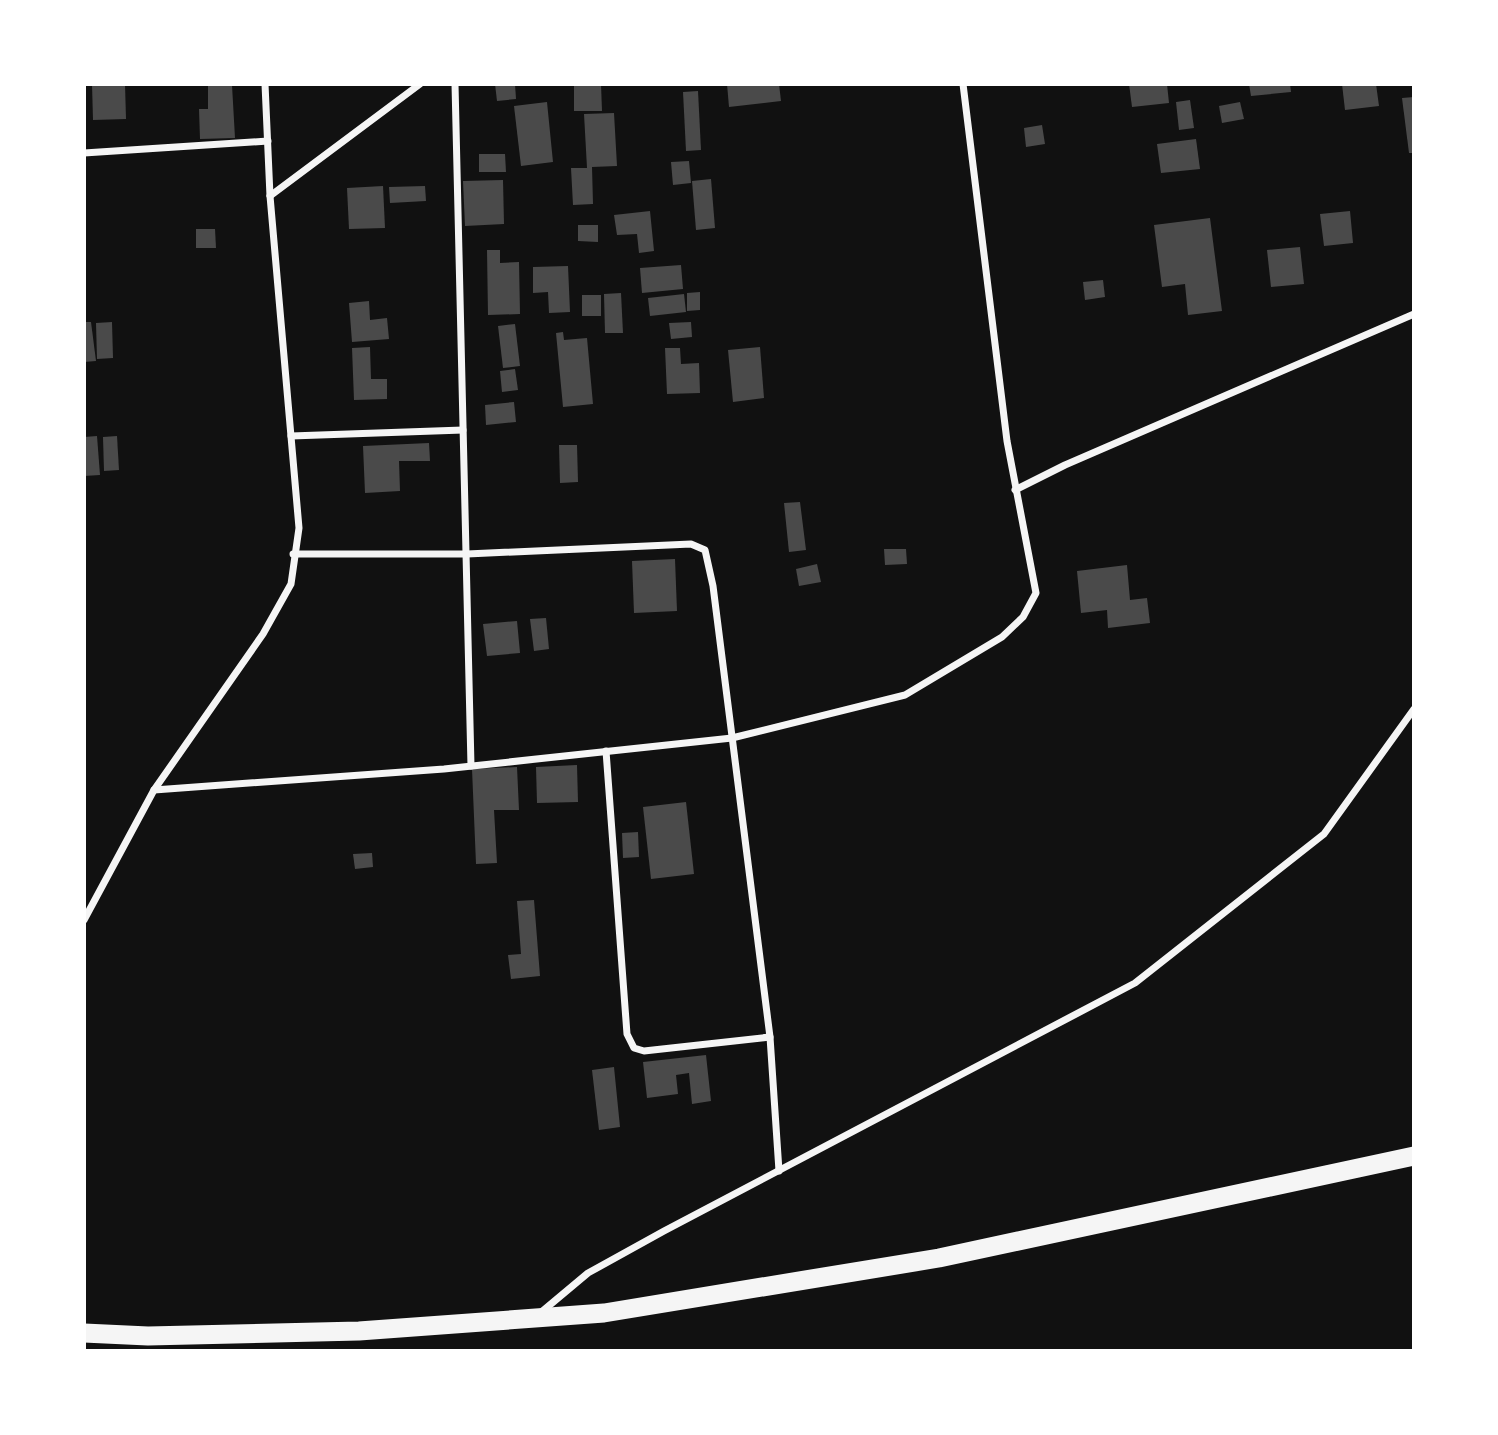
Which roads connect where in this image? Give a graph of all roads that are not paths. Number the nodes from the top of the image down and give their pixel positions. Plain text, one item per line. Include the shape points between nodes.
1 (265, 84) edge
2 (420, 84) edge
3 (455, 84) edge
4 (963, 84) edge
5 (268, 141) junction
6 (84, 152) edge
7 (270, 196) junction
8 (1414, 314) edge
9 (463, 430) junction
10 (291, 436) junction
11 (1015, 490) junction
12 (293, 554) junction
13 (467, 554) junction
14 (1414, 709) edge
15 (732, 738) junction
16 (606, 751) junction
17 (471, 766) junction
18 (155, 790) junction
19 (84, 920) edge
20 (770, 1037) junction
21 (1414, 1156) edge
22 (779, 1171) junction
23 (535, 1317) junction
24 (84, 1333) edge

1 - 5 street
2 - 7 street
3 - 9 street
4 - 11 street
5 - 6 street
5 - 7 street
7 - 10 street
8 - 11 street
9 - 10 street
9 - 13 street
10 - 12 street via 299,528
11 - 15 street via 1036,593 1023,617 1002,637 905,695
12 - 13 street
12 - 18 street via 291,584 263,634
13 - 15 street via 691,544 705,550
13 - 17 street
14 - 22 street via 1324,834 1135,983
15 - 16 street
15 - 20 street
16 - 17 street
16 - 20 street via 627,1034 634,1048 644,1051
17 - 18 street
18 - 19 street
20 - 22 street
21 - 23 highway via 939,1258 604,1313
22 - 23 street via 588,1273
23 - 24 highway via 359,1331

